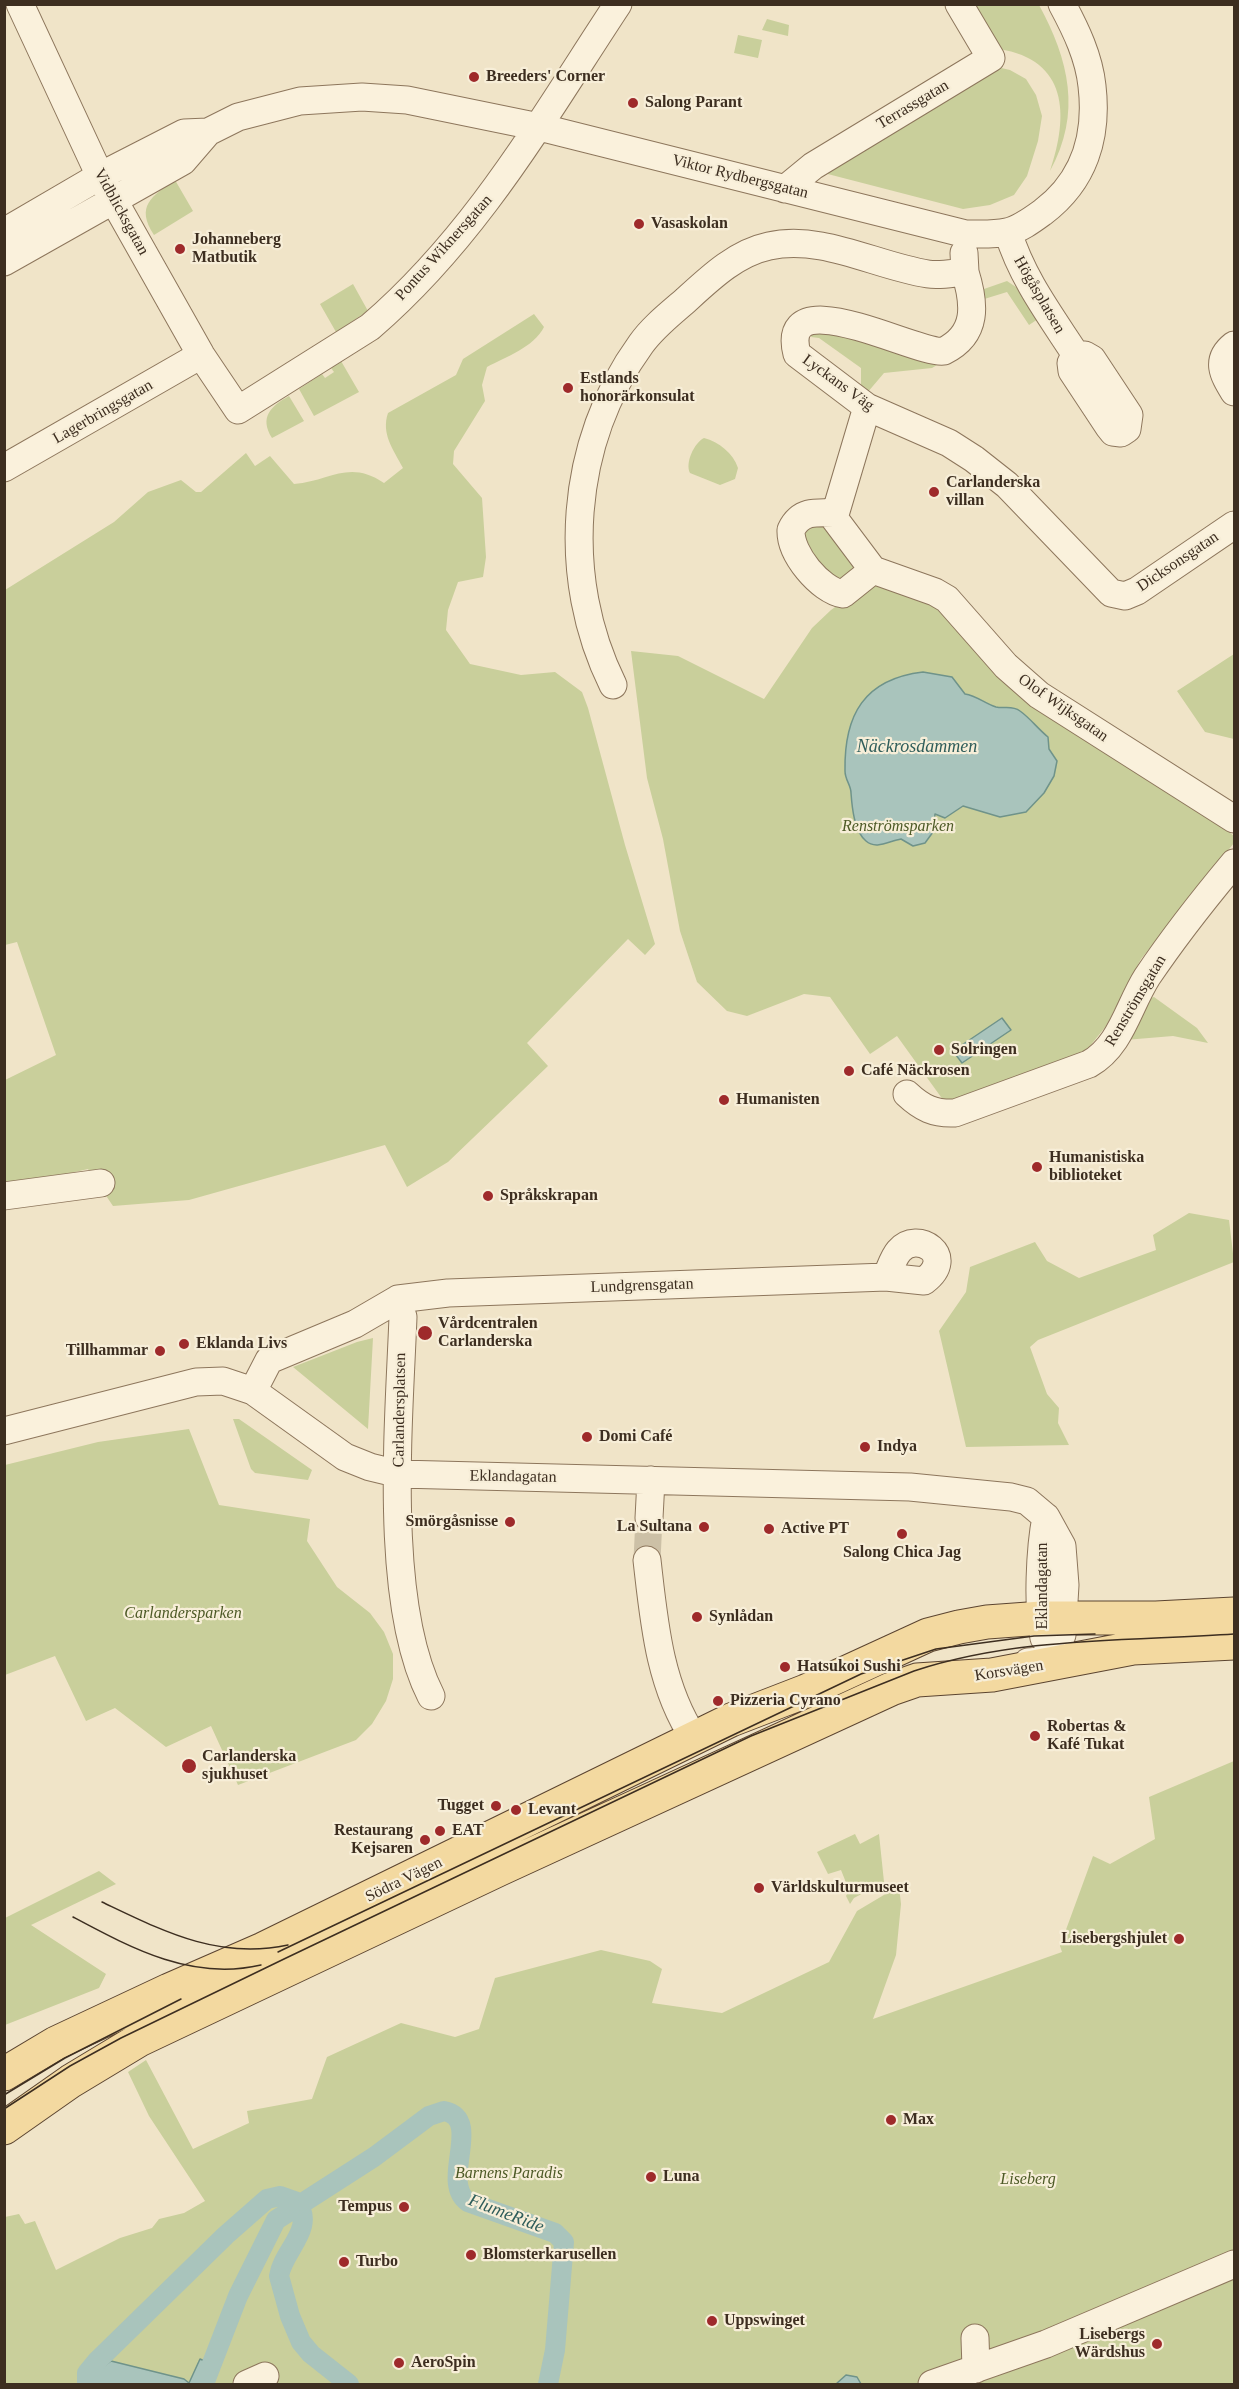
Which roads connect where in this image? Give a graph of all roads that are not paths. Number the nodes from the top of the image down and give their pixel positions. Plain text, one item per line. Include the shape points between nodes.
1 (20, 4) edge
2 (959, 4) edge
3 (1062, 4) edge
4 (606, 11) edge
5 (539, 127) junction
6 (208, 132) junction
7 (100, 176) junction
8 (785, 189) junction
9 (114, 200) junction
10 (4, 231) edge
11 (1008, 232) junction
12 (966, 234) junction
13 (4, 262) edge
14 (964, 272) junction
15 (1228, 351) edge
16 (1076, 355) dead end
17 (201, 356) junction
18 (1234, 392) edge
19 (867, 407) junction
20 (238, 410) joint
21 (4, 468) edge
22 (835, 513) junction
23 (1234, 525) edge
24 (873, 570) junction
25 (1119, 596) joint
26 (613, 685) dead end
27 (1234, 819) edge
28 (1234, 863) edge
29 (907, 1094) dead end
30 (101, 1183) dead end
31 (4, 1196) edge
32 (886, 1277) dead end
33 (398, 1299) junction
34 (253, 1391) junction
35 (4, 1431) edge
36 (399, 1474) junction
37 (651, 1480) junction
38 (649, 1518) tunnel mouth
39 (646, 1560) tunnel mouth
40 (1234, 1614) edge
41 (1053, 1618) junction
42 (1195, 1630) junction
43 (1234, 1643) edge
44 (1065, 1655) junction
45 (806, 1690) joint
46 (431, 1696) dead end
47 (794, 1734) joint
48 (694, 1738) junction
49 (4, 2074) edge
50 (4, 2128) edge
51 (1234, 2264) edge
52 (974, 2339) dead end
53 (976, 2369) junction
54 (932, 2385) edge

1 - 7 street, Vidblicksgatan
2 - 8 street, Terrassgatan via 991,58 813,166
3 - 11 street, Viktor Rydbergsgatan via 1086,59 1092,84 1093,129 1083,164 1071,186 1035,218
4 - 5 street, Pontus Wiknersgatan
5 - 6 street, Viktor Rydbergsgatan via 406,100 337,97 273,107 238,117
5 - 8 street, Viktor Rydbergsgatan
5 - 20 street, Pontus Wiknersgatan via 475,218 388,311 370,327
6 - 7 street, Viktor Rydbergsgatan via 184,133
6 - 9 street, Viktor Rydbergsgatan via 183,161
7 - 9 street, Vidblicksgatan
7 - 10 street, Viktor Rydbergsgatan
8 - 12 street, Viktor Rydbergsgatan
9 - 13 street, Viktor Rydbergsgatan
9 - 17 street, Vidblicksgatan
11 - 12 street, Viktor Rydbergsgatan
11 - 16 street, Högåsplatsen via 1028,282
12 - 14 street
14 - 19 street, Lyckans Väg via 972,304 971,324 961,340 942,352 834,320 815,320 798,329 795,342 800,357
14 - 26 street via 929,274 817,245 767,246 732,262 640,344 609,402 581,494 581,590 597,652
15 - 18 street via 1224,375
17 - 20 street, Vidblicksgatan
17 - 21 street, Lagerbringsgatan
19 - 22 street
19 - 25 street, Lyckans Väg via 949,443 974,459 1007,485 1111,593
22 - 24 street via 841,530
22 - 24 street via 801,516 790,530 792,546 829,591 843,594
23 - 25 street, Dicksonsgatan via 1137,591
24 - 27 street, Olof Wijksgatan via 947,599 1006,666 1039,695
28 - 29 street, Renströmsgatan via 1146,980 1103,1056 955,1113 940,1114 922,1108
30 - 31 street
32 - 33 street, Lundgrensgatan via 448,1293
33 - 34 street via 355,1324 269,1360
33 - 36 street, Carlandersplatsen via 403,1317
34 - 35 street, Eklandagatan via 224,1381 196,1382
34 - 36 street, Eklandagatan via 345,1457
36 - 37 street, Eklandagatan
36 - 46 street, Carlandersplatsen via 400,1553 408,1621 422,1679
37 - 38 street
37 - 41 street, Eklandagatan via 932,1488 1027,1501 1046,1517 1042,1536
39 - 48 street via 655,1634 666,1677
40 - 42 main road, Korsvägen
41 - 42 main road, Korsvägen
41 - 44 street, Eklandagatan via 1045,1643
41 - 45 main road, Korsvägen via 987,1622 928,1635
42 - 43 main road, Korsvägen
42 - 44 main road, Korsvägen via 1133,1648
44 - 47 main road, Korsvägen via 992,1675 918,1680
45 - 48 main road, Södra Vägen
47 - 50 main road, Södra Vägen via 139,2040 70,2081
48 - 49 main road, Södra Vägen via 263,1949 56,2043
51 - 53 street via 1046,2344
52 - 53 street
53 - 54 street

